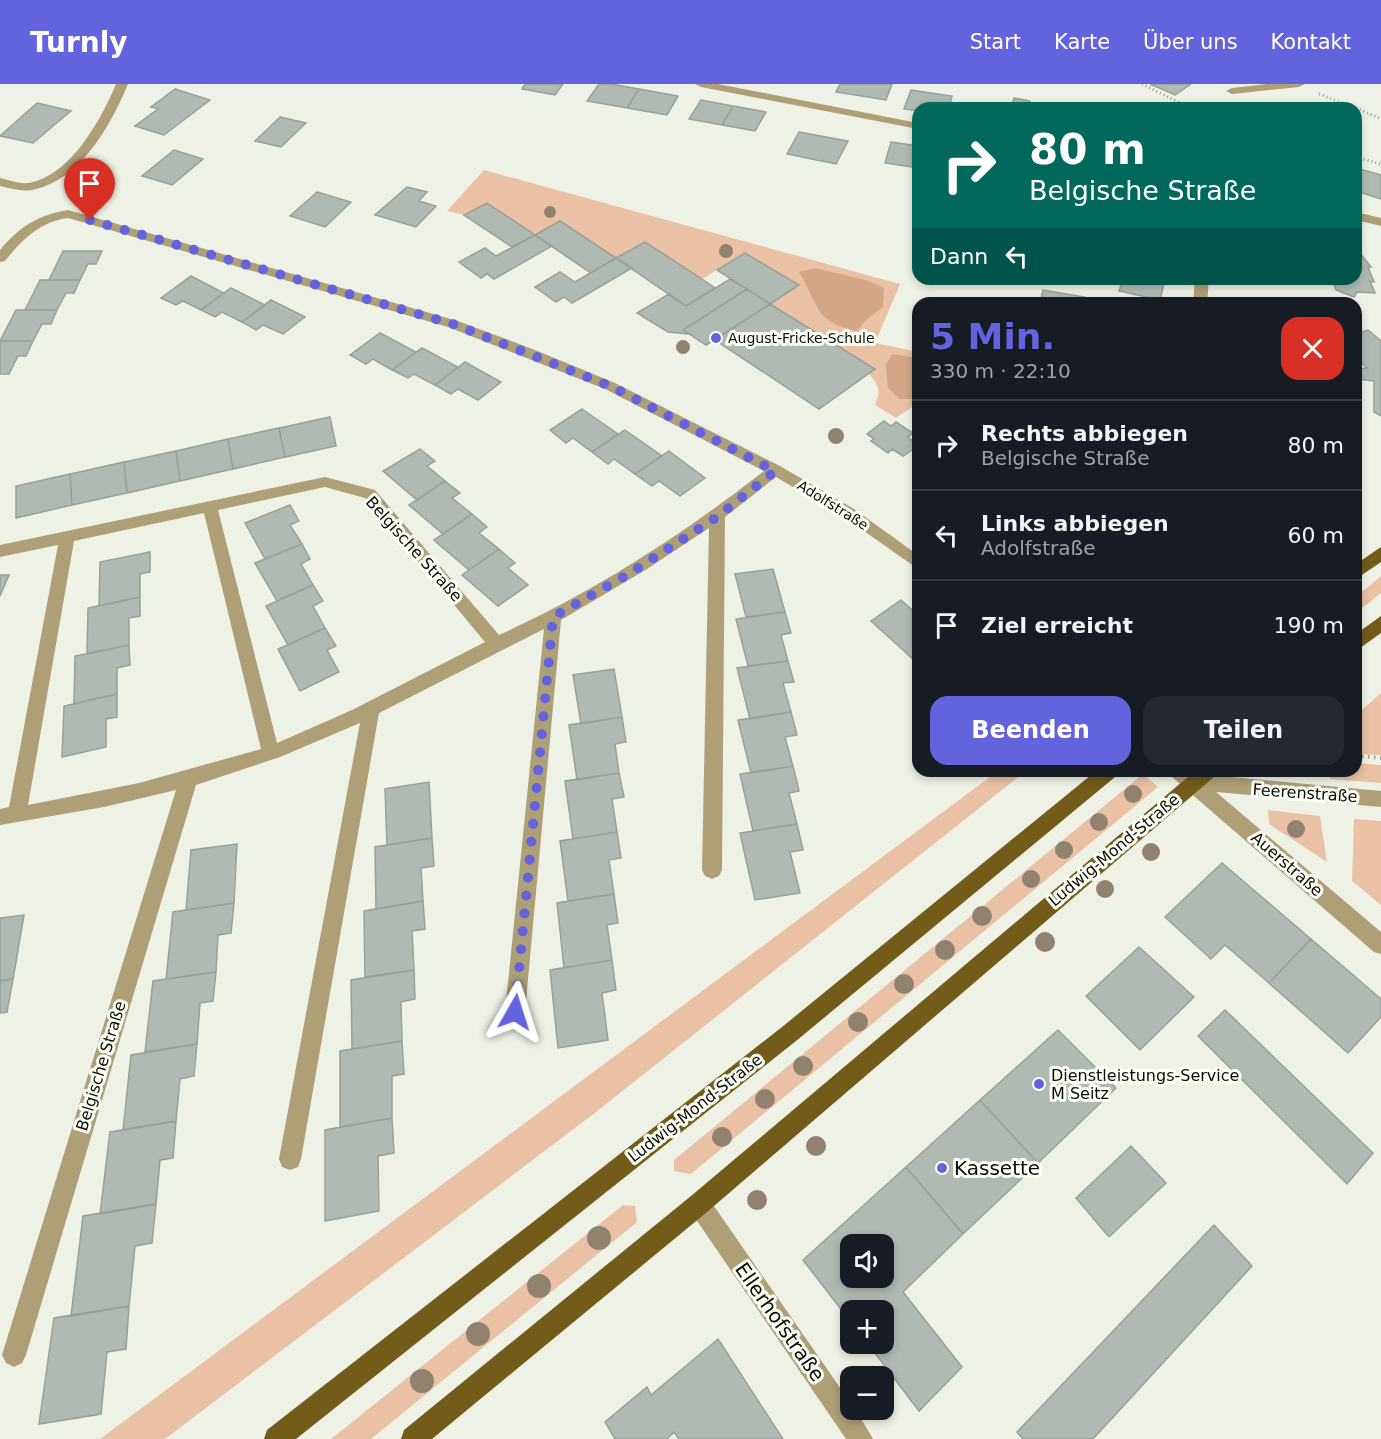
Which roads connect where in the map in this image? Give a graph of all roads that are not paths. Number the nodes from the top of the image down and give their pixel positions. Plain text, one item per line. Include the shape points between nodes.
1 (122, 84) edge
2 (701, 84) edge
3 (1298, 84) edge
4 (1232, 92) edge
5 (912, 125) edge
6 (0, 182) edge
7 (1362, 217) edge
8 (1381, 222) edge
9 (0, 258) edge
10 (775, 471) junction
11 (210, 508) junction
12 (717, 517) junction
13 (67, 537) junction
14 (0, 551) edge
15 (1381, 553) edge
16 (912, 559) edge
17 (1362, 568) edge
18 (553, 617) junction
19 (1381, 623) edge
20 (1362, 639) edge
21 (497, 644) junction
22 (371, 710) junction
23 (271, 753) junction
24 (189, 777) junction
25 (1102, 777) edge
26 (1191, 777) edge
27 (1195, 777) edge
28 (1209, 777) edge
29 (1381, 799) edge
30 (9, 815) edge
31 (712, 870) dead end
32 (1381, 945) edge
33 (515, 1012) dead end
34 (290, 1159) dead end
35 (699, 1204) junction
36 (14, 1354) dead end
37 (276, 1439) edge
38 (413, 1439) edge
39 (861, 1439) edge

1 - 6 street via 112,111 82,152 56,175 30,186
2 - 5 street
3 - 4 street
7 - 8 street
9 - 10 street, Adolfstraße via 21,232 37,222 68,214 453,324 610,386
10 - 12 street
10 - 16 street, Adolfstraße via 849,513
11 - 13 street, Belgische Straße
11 - 21 street, Belgische Straße via 325,482 370,494
11 - 23 street
12 - 18 street
12 - 31 street
13 - 14 street, Belgische Straße
13 - 30 street
15 - 17 main road
18 - 21 street
18 - 33 street
19 - 20 main road
21 - 22 street
22 - 23 street
22 - 34 street
23 - 24 street
24 - 30 street
24 - 36 street, Belgische Straße
25 - 37 main road, Ludwig-Mond-Straße via 789,1034
26 - 35 main road, Ludwig-Mond-Straße
27 - 32 street, Auerstraße
28 - 29 street, Feerenstraße
35 - 38 main road, Ludwig-Mond-Straße
35 - 39 street, Ellerhofstraße

